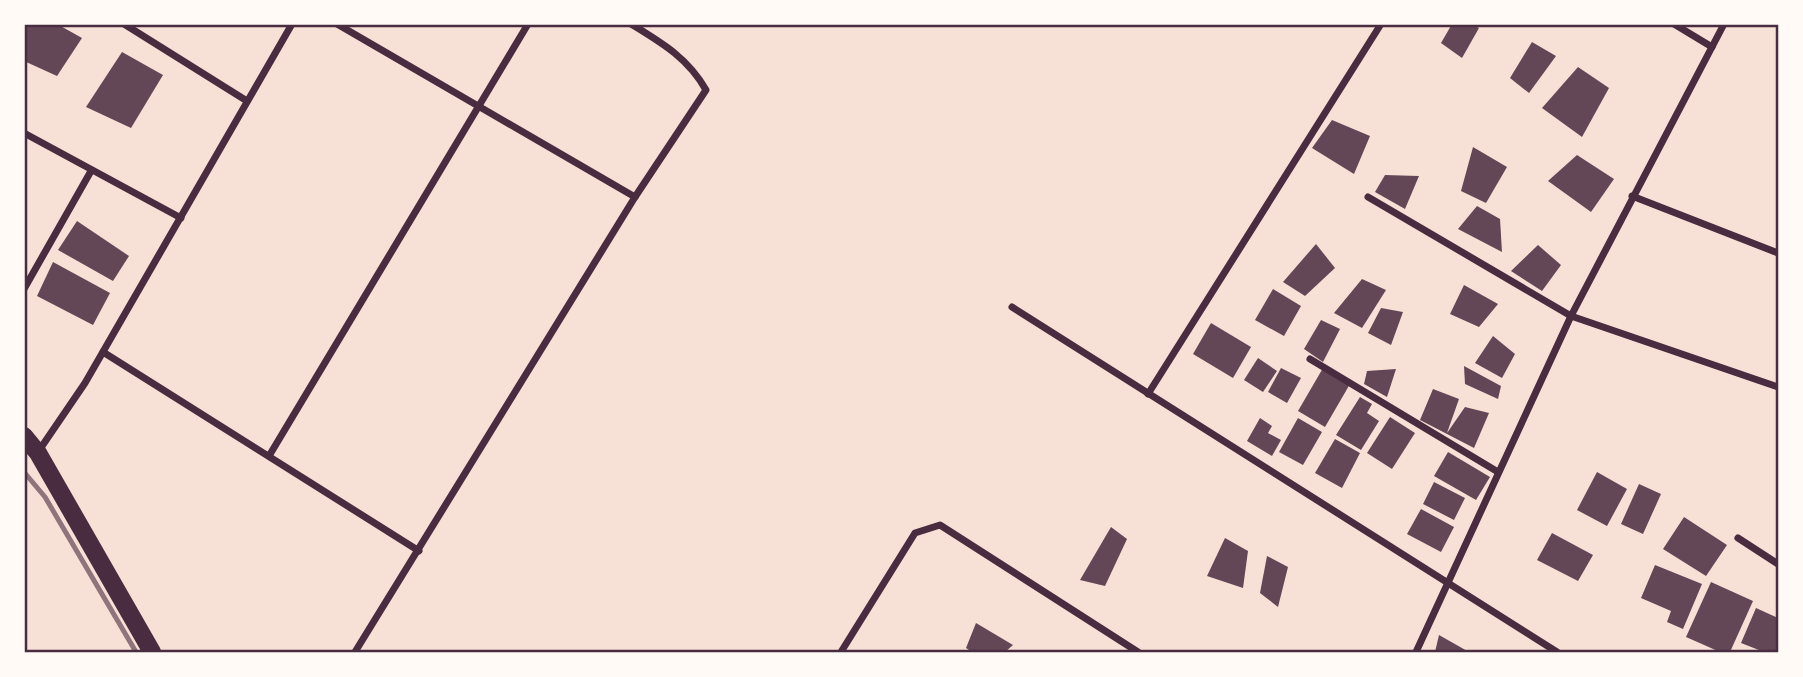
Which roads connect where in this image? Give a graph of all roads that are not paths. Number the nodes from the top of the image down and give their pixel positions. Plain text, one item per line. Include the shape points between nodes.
1 (124, 24) edge
2 (292, 24) edge
3 (337, 24) edge
4 (528, 24) edge
5 (631, 24) edge
6 (1381, 24) edge
7 (1674, 24) edge
8 (1724, 24) edge
9 (1712, 47) junction
10 (247, 101) junction
11 (480, 108) junction
12 (24, 133) edge
13 (90, 171) junction
14 (1632, 196) junction
15 (635, 197) junction
16 (1368, 197) dead end
17 (181, 218) junction
18 (1779, 253) edge
19 (24, 289) edge
20 (1012, 307) dead end
21 (1572, 316) junction
22 (103, 352) junction
23 (1310, 359) dead end
24 (1779, 387) edge
25 (1147, 394) junction
26 (24, 436) edge
27 (38, 453) junction
28 (268, 456) junction
29 (1498, 472) junction
30 (1738, 537) dead end
31 (419, 551) junction
32 (1779, 564) edge
33 (1449, 584) junction
34 (152, 653) edge
35 (355, 653) edge
36 (841, 653) edge
37 (1138, 653) edge
38 (1416, 653) edge
39 (1557, 653) edge

1 - 10 street
2 - 10 street
3 - 11 street
4 - 11 street
5 - 15 street via 672,49 696,72 706,90
6 - 25 street
7 - 9 street
8 - 9 street
9 - 14 street
10 - 17 street
11 - 15 street
11 - 28 street
12 - 13 street
13 - 17 street
13 - 19 street
14 - 18 street
14 - 21 street
15 - 31 street
16 - 21 street
17 - 22 street
20 - 25 street
21 - 24 street
21 - 29 street
22 - 27 street
22 - 28 street
23 - 29 street
25 - 33 street
26 - 27 main road
27 - 34 main road
28 - 31 street
29 - 33 street
30 - 32 street
31 - 35 street
33 - 38 street
33 - 39 street
36 - 37 street via 915,533 940,525

